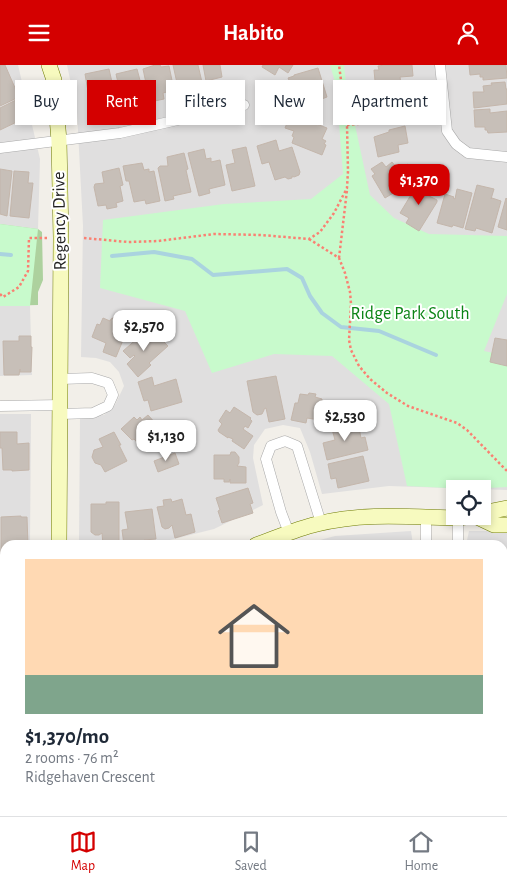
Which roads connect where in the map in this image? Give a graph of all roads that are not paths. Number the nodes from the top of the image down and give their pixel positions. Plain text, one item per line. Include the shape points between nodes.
1 (49, 65) edge
2 (440, 65) edge
3 (166, 123) edge
4 (59, 141) junction
5 (0, 148) edge
6 (507, 157) edge
7 (61, 379) junction
8 (0, 406) edge
9 (61, 410) junction
10 (507, 508) edge
11 (491, 511) edge
12 (426, 518) junction
13 (446, 518) edge
14 (321, 523) junction
15 (491, 524) edge
16 (465, 525) edge
17 (507, 525) edge
18 (289, 533) junction
19 (60, 540) edge
20 (271, 540) edge
21 (426, 540) edge
22 (460, 540) edge

1 - 4 street, Regency Drive via 54,80
2 - 6 street via 447,131 456,144 468,153
3 - 4 street
4 - 5 street
4 - 7 street, Regency Drive
7 - 9 street, Regency Drive
7 - 9 street via 92,378 108,383 113,395 108,407 93,413
8 - 9 street
9 - 19 street, Regency Drive
10 - 11 street
12 - 13 street
12 - 14 street via 373,517
12 - 21 street
14 - 18 street
14 - 18 street via 297,446 285,441 271,446 266,459
15 - 17 street
16 - 22 street
18 - 20 street

